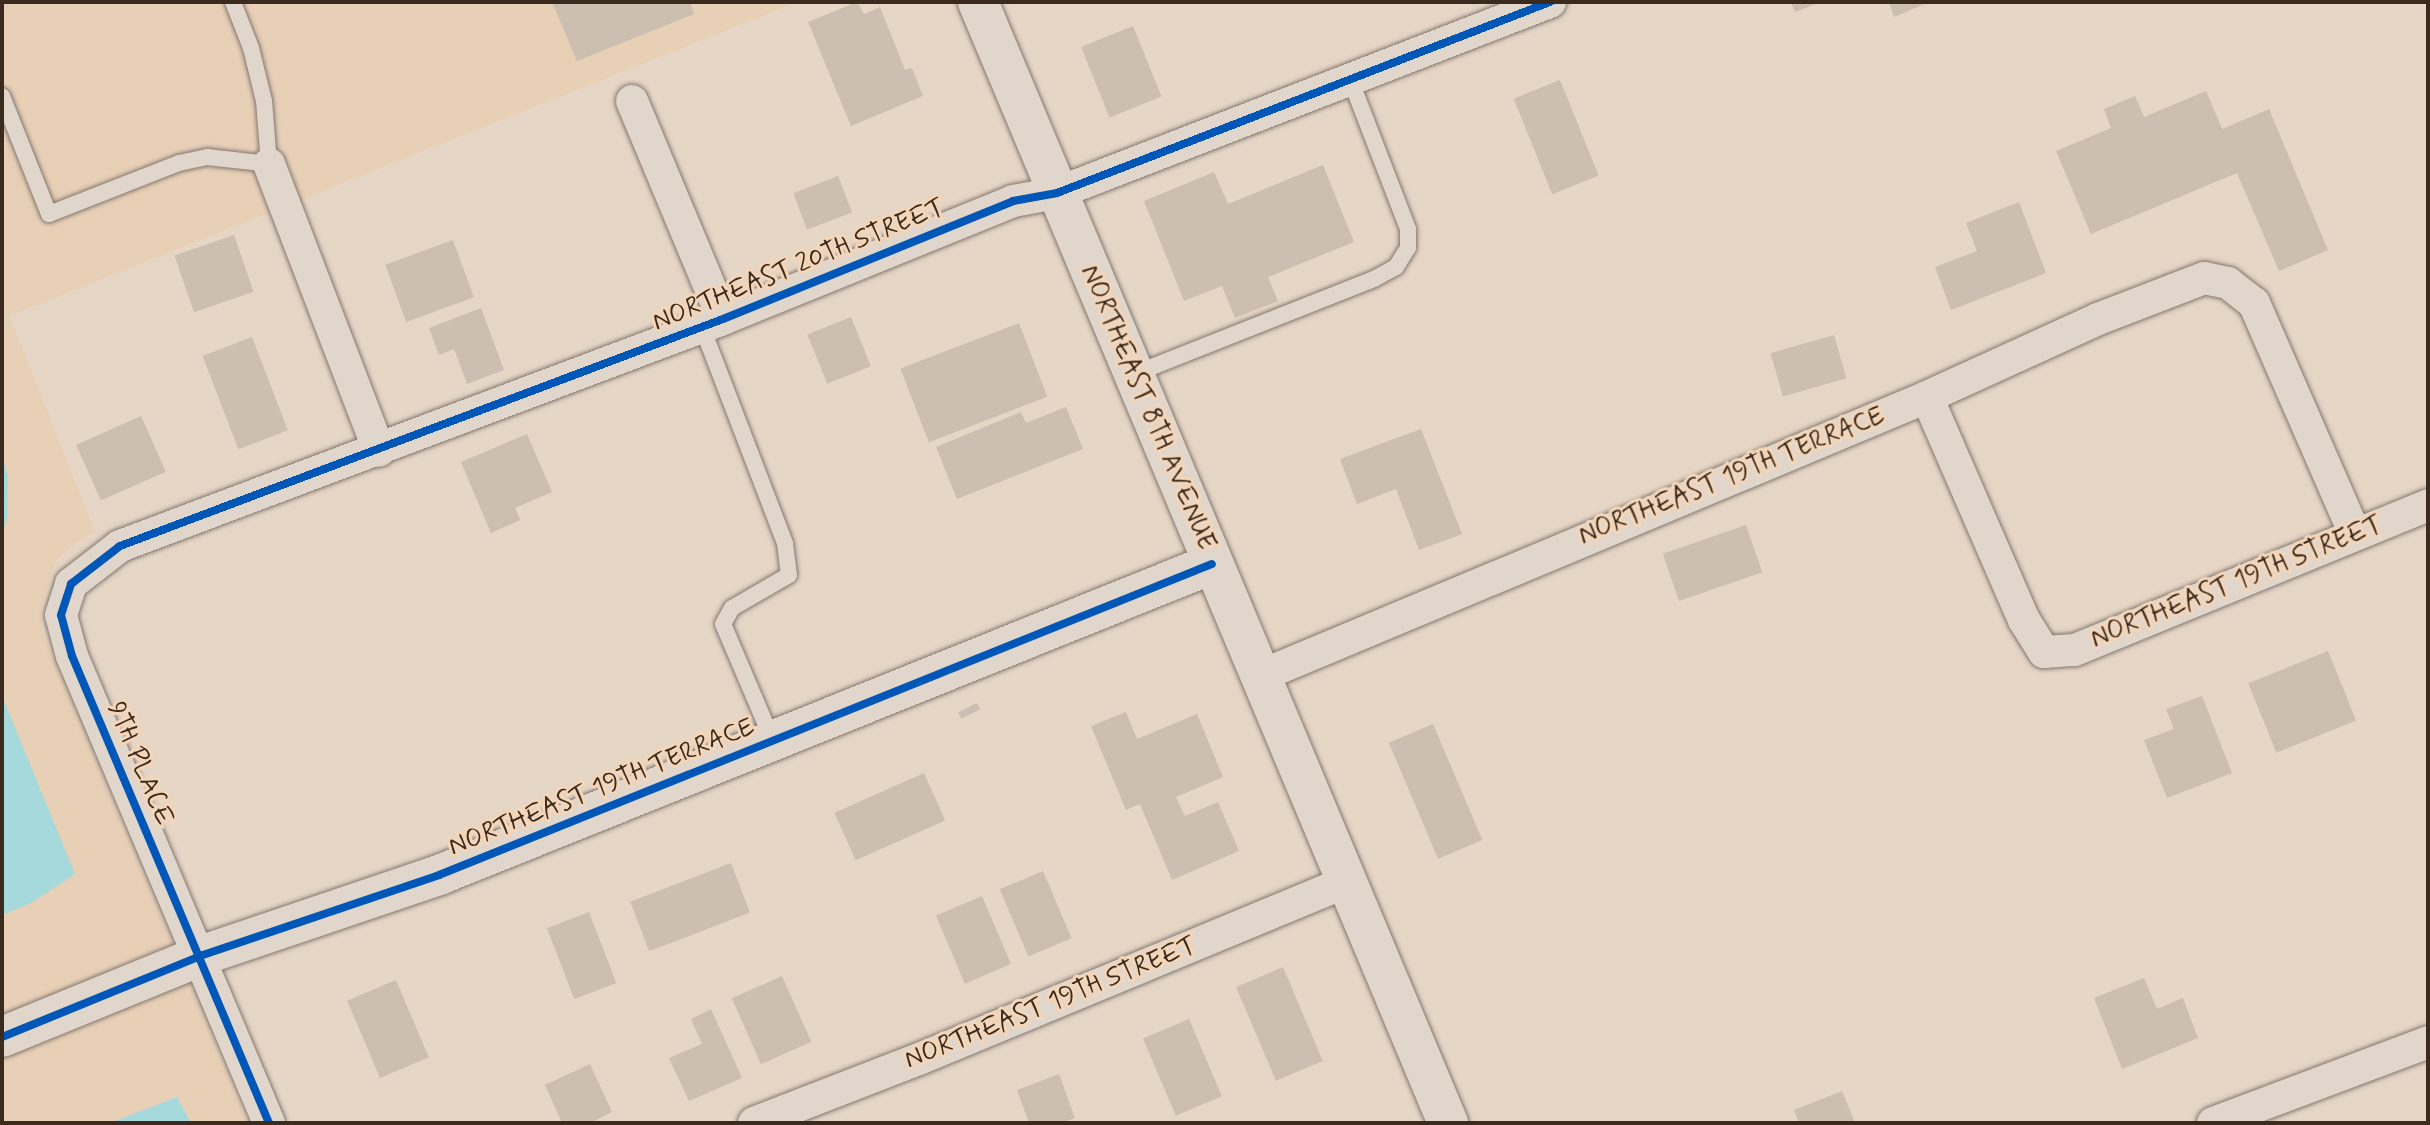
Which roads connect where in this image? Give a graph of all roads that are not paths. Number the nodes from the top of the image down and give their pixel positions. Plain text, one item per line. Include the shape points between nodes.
1 (233, 2) edge
2 (978, 2) edge
3 (1550, 2) edge
4 (1351, 81) junction
5 (2, 96) edge
6 (632, 101) dead end
7 (269, 164) junction
8 (1057, 193) junction
9 (713, 323) junction
10 (1133, 375) junction
11 (1927, 397) junction
12 (379, 451) junction
13 (2428, 505) edge
14 (2355, 534) junction
15 (1212, 564) junction
16 (71, 584) joint
17 (1260, 676) junction
18 (773, 741) junction
19 (1347, 882) junction
20 (200, 956) junction
21 (2, 1037) edge
22 (2428, 1042) edge
23 (269, 1123) edge
24 (754, 1123) edge
25 (1448, 1123) edge
26 (2213, 1123) edge

1 - 7 lane via 264,101
2 - 8 street, NORTHEAST 8TH AVENUE
3 - 4 street, NORTHEAST 20TH STREET
4 - 8 street, NORTHEAST 20TH STREET
4 - 10 lane via 1408,229 1408,248 1396,267
5 - 7 lane via 49,214 179,163 207,157
6 - 9 street
7 - 12 street
8 - 9 street, NORTHEAST 20TH STREET via 1013,201
8 - 10 street, NORTHEAST 8TH AVENUE
9 - 12 street, NORTHEAST 20TH STREET
9 - 18 lane via 785,543 789,575 732,608 723,624
10 - 15 street, NORTHEAST 8TH AVENUE
11 - 14 street, NORTHEAST 19TH TERRACE via 2098,319 2204,278 2228,283 2254,303
11 - 14 street, NORTHEAST 19TH STREET via 2024,620 2044,652 2075,650
11 - 17 street, NORTHEAST 19TH TERRACE
12 - 16 street, NORTHEAST 20TH STREET via 120,546
13 - 14 street, NORTHEAST 19TH STREET
15 - 17 street, NORTHEAST 8TH AVENUE
15 - 18 street, NORTHEAST 19TH TERRACE
16 - 20 street, 9TH PLACE via 61,615 72,656
17 - 19 street, NORTHEAST 8TH AVENUE
18 - 20 street, NORTHEAST 19TH TERRACE via 439,875
19 - 24 street, NORTHEAST 19TH STREET
19 - 25 street, NORTHEAST 8TH AVENUE
20 - 21 street, NORTHEAST 19TH TERRACE
20 - 23 street, 9TH PLACE
22 - 26 street

